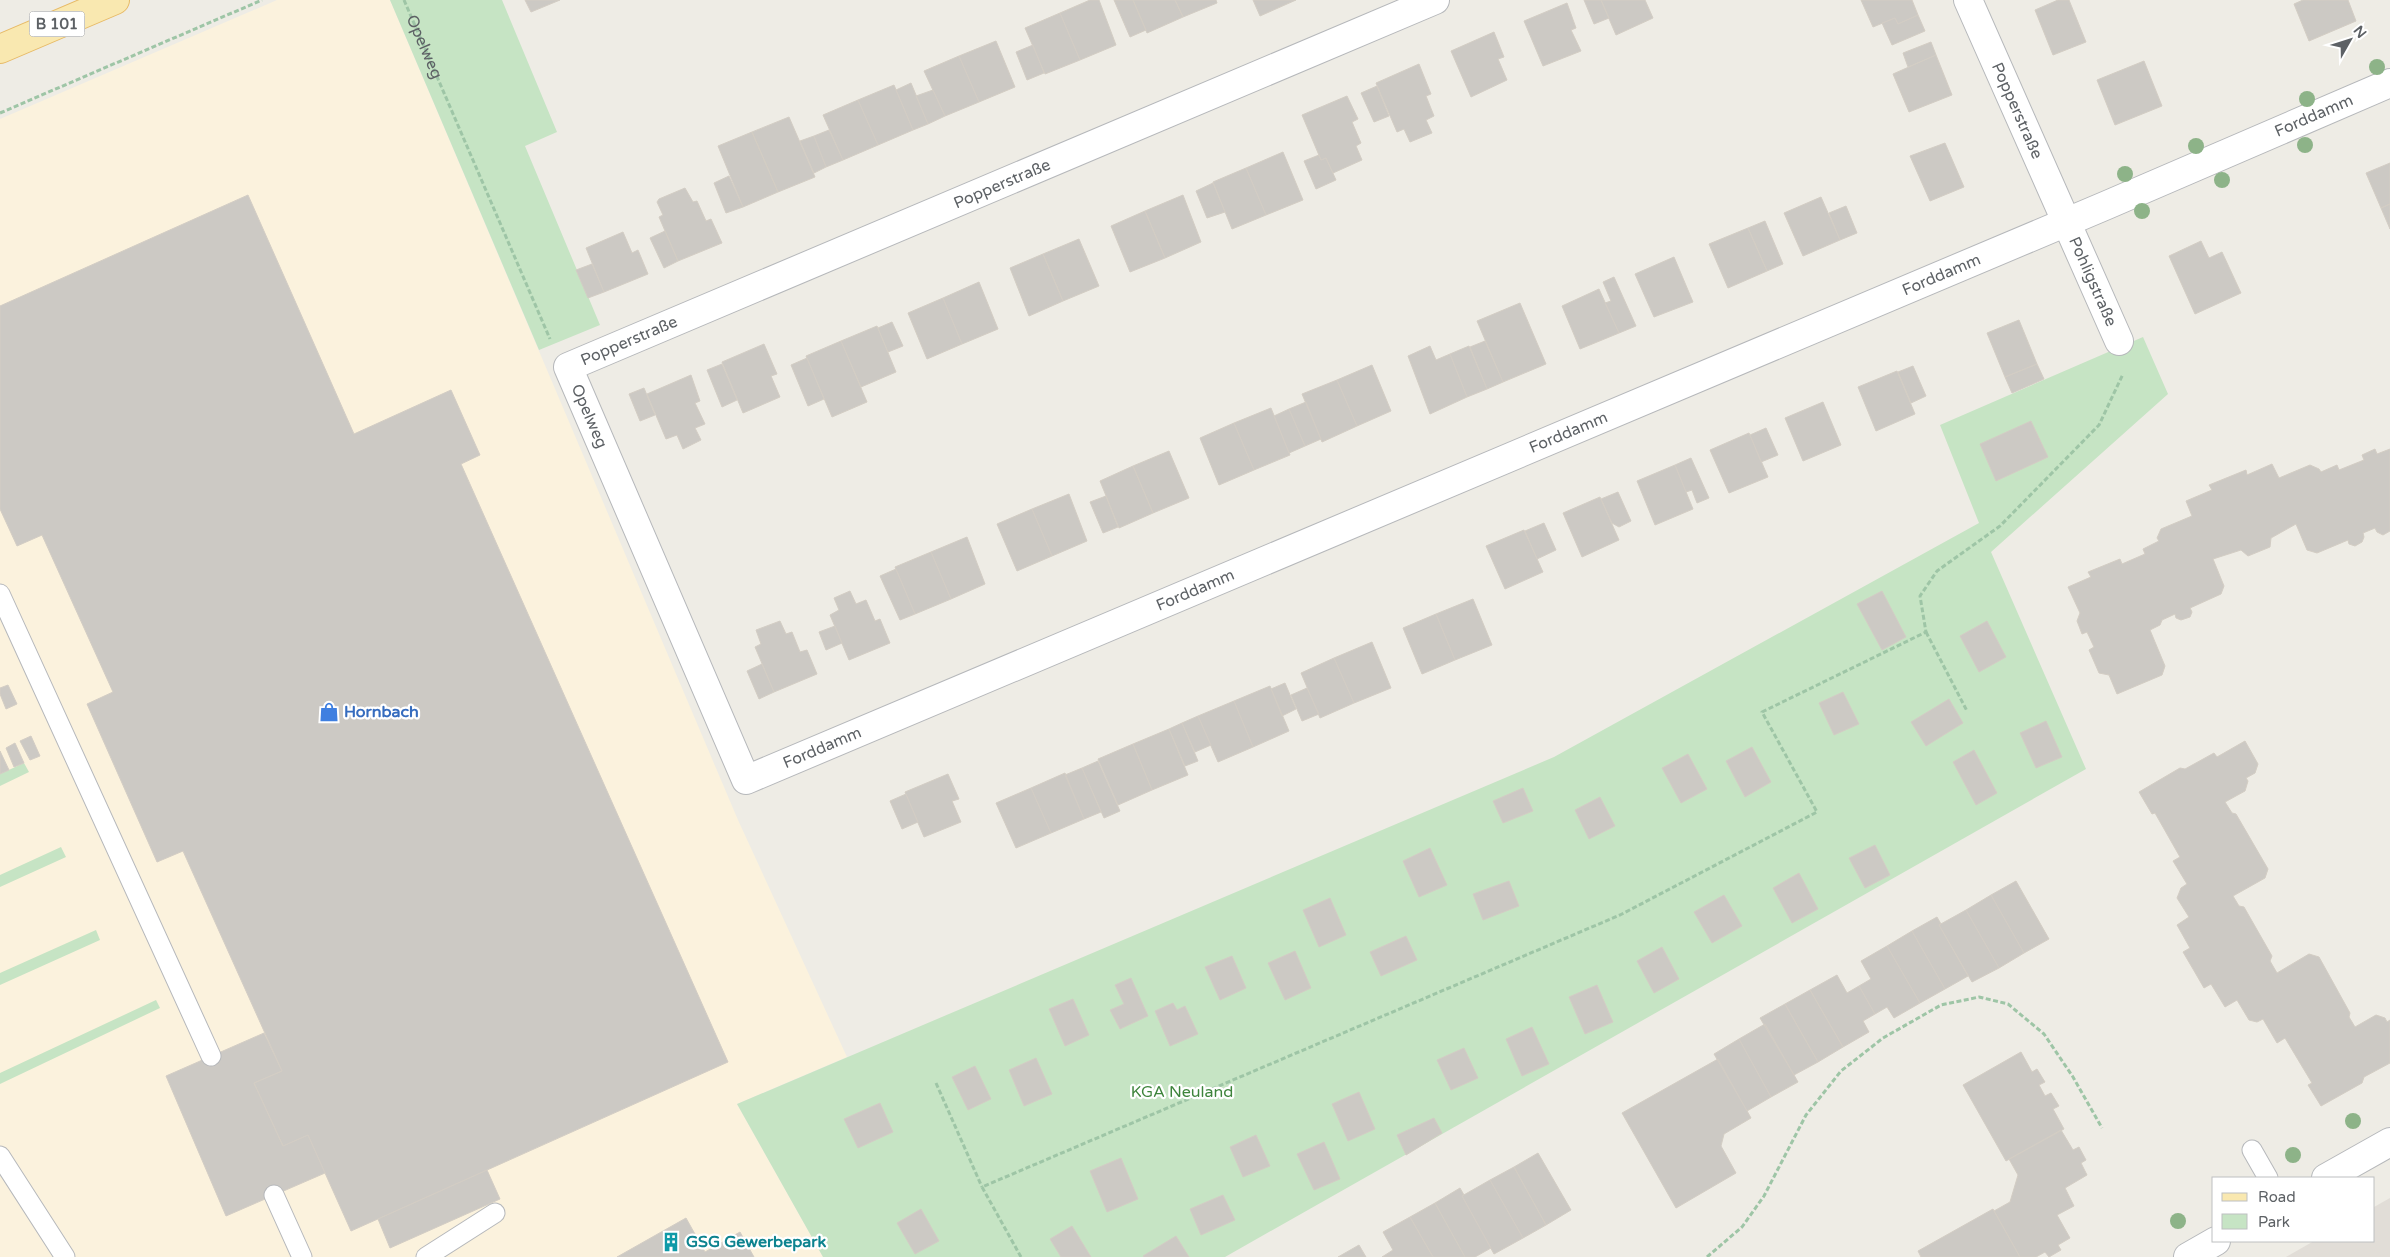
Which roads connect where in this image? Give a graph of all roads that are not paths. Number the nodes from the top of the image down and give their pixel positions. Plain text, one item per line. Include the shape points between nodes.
1 (115, 0) edge
2 (1435, 0) edge
3 (1968, 0) edge
4 (0, 49) edge
5 (2390, 83) edge
6 (2065, 223) junction
7 (2118, 341) road end
8 (568, 367) joint
9 (0, 594) edge
10 (746, 780) joint
11 (211, 1056) dead end
12 (2390, 1142) edge
13 (2252, 1150) dead end
14 (0, 1156) edge
15 (2267, 1177) edge
16 (2328, 1177) edge
17 (274, 1195) dead end
18 (495, 1213) dead end
19 (2214, 1242) edge
20 (65, 1257) edge
21 (302, 1257) edge
22 (426, 1257) edge
23 (2188, 1257) edge

1 - 4 main road, B 101
2 - 8 street, Popperstraße
3 - 6 street, Popperstraße
5 - 6 street, Forddamm
6 - 7 street, Pohligstraße
6 - 10 street, Forddamm
8 - 10 street, Opelweg
9 - 11 lane
12 - 16 street
13 - 15 lane
14 - 20 lane
17 - 21 lane
18 - 22 lane
19 - 23 street

